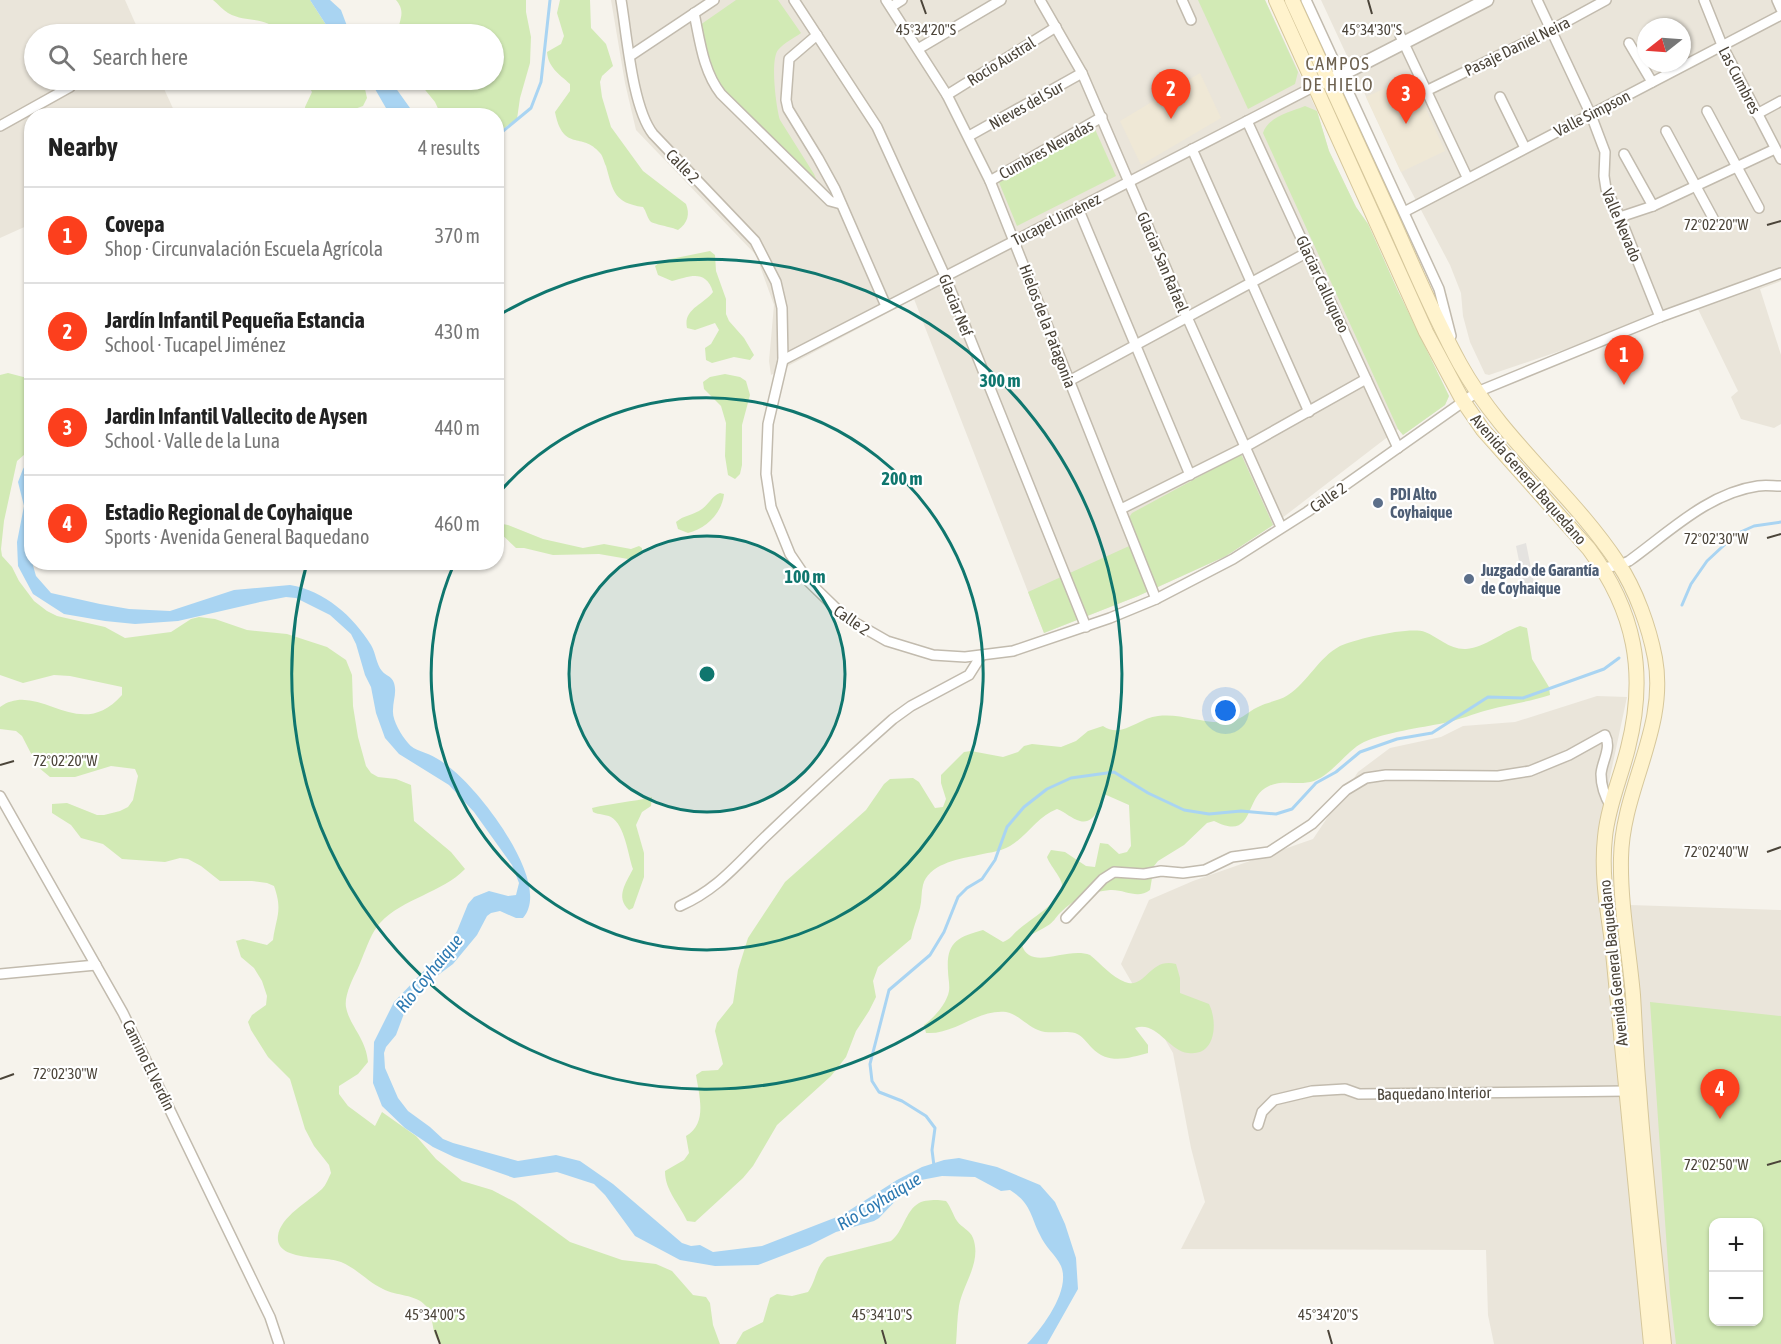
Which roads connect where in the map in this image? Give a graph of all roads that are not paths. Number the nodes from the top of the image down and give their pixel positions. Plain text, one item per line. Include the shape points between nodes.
1 (621, 0) edge
2 (794, 0) edge
3 (902, 0) edge
4 (1001, 0) edge
5 (1040, 0) edge
6 (1182, 0) edge
7 (1276, 0) edge
8 (1292, 0) edge
9 (1306, 0) edge
10 (1469, 0) edge
11 (1487, 0) edge
12 (1537, 0) edge
13 (1606, 0) edge
14 (1704, 0) edge
15 (1777, 0) edge
16 (710, 1) edge
17 (889, 4) edge
18 (1781, 9) edge
19 (694, 13) junction
20 (1781, 15) edge
21 (1191, 20) dead end
22 (1056, 27) junction
23 (1551, 30) junction
24 (816, 35) junction
25 (1402, 39) junction
26 (1629, 43) dead end
27 (1722, 45) junction
28 (918, 49) junction
29 (630, 56) junction
30 (1082, 73) junction
31 (1336, 74) junction
32 (1652, 82) junction
33 (1315, 86) junction
34 (65, 90) edge
35 (1426, 91) junction
36 (947, 95) junction
37 (1500, 97) dead end
38 (1781, 101) edge
39 (32, 108) edge
40 (1707, 111) dead end
41 (24, 113) edge
42 (1757, 114) junction
43 (1591, 115) junction
44 (1102, 117) junction
45 (1247, 121) junction
46 (0, 126) edge
47 (1666, 131) dead end
48 (969, 136) junction
49 (1525, 148) junction
50 (1192, 149) junction
51 (1775, 149) junction
52 (1624, 154) dead end
53 (1781, 159) edge
54 (1737, 168) junction
55 (1467, 177) junction
56 (990, 180) junction
57 (1128, 181) junction
58 (1695, 185) junction
59 (841, 204) junction
60 (1653, 206) junction
61 (1078, 208) junction
62 (1759, 208) dead end
63 (1404, 212) junction
64 (1620, 217) junction
65 (1713, 218) dead end
66 (1014, 241) junction
67 (1308, 252) junction
68 (1781, 273) edge
69 (945, 276) junction
70 (1251, 282) junction
71 (886, 306) junction
72 (1187, 317) junction
73 (1660, 317) junction
74 (1135, 345) junction
75 (783, 360) junction
76 (1461, 365) junction
77 (1366, 379) junction
78 (1069, 381) junction
79 (1477, 392) junction
80 (1462, 401) junction
81 (1309, 412) junction
82 (1245, 447) junction
83 (1398, 448) junction
84 (1190, 475) junction
85 (1781, 486) edge
86 (1120, 509) junction
87 (1281, 527) junction
88 (1620, 565) junction
89 (1603, 568) junction
90 (1156, 599) junction
91 (1086, 627) junction
92 (981, 656) junction
93 (0, 796) edge
94 (1611, 807) junction
95 (680, 906) dead end
96 (1066, 918) dead end
97 (96, 965) junction
98 (0, 974) edge
99 (1627, 1091) junction
100 (1258, 1125) dead end
101 (279, 1344) edge
102 (1651, 1344) edge
103 (1664, 1344) edge

1 - 29 street, Calle 2
2 - 24 street, Glaciar Nef
3 - 17 street
4 - 28 street
5 - 22 street, Glaciar San Rafael
6 - 21 street
7 - 33 main road, Avenida General Baquedano
8 - 31 main road, Avenida General Baquedano
9 - 31 street, Avenida General Baquedano
10 - 25 street, Tucapel Jiménez
11 - 25 street, Tucapel Jiménez
12 - 23 street, Valle Nevado
13 - 23 street, Pasaje Daniel Neira
14 - 27 street, Las Cumbres
15 - 18 street
16 - 19 street
17 - 28 street, Hielos de la Patagonia
19 - 29 street
19 - 59 street via 711,82 830,201
20 - 27 street, Valle Simpson
22 - 30 street, Glaciar San Rafael
22 - 36 street, Rocío Austral
23 - 35 street, Pasaje Daniel Neira
23 - 43 street, Valle Nevado
24 - 59 street via 789,59 786,100
24 - 69 street, Glaciar Nef via 877,127
25 - 31 street, Tucapel Jiménez
25 - 35 street
26 - 32 street
27 - 32 street, Valle Simpson
27 - 42 street, Las Cumbres
28 - 36 street, Hielos de la Patagonia
29 - 75 street, Calle 2 via 637,97 648,128 755,241 767,261 782,308
30 - 44 street, Glaciar San Rafael
30 - 48 street, Nieves del Sur
31 - 33 street, Tucapel Jiménez
31 - 63 street, Avenida General Baquedano
31 - 76 main road, Avenida General Baquedano via 1423,290
32 - 43 street, Valle Simpson
33 - 45 street, Tucapel Jiménez
33 - 80 main road, Avenida General Baquedano via 1426,332
34 - 39 street
35 - 55 street
36 - 48 street, Hielos de la Patagonia
37 - 49 street
38 - 42 street
40 - 54 street
41 - 46 street
42 - 51 street, Las Cumbres
43 - 49 street, Valle Simpson
43 - 64 street, Valle Nevado via 1605,152 1604,183
44 - 56 street, Cumbres Nevadas
44 - 57 street, Glaciar San Rafael
45 - 50 street, Tucapel Jiménez
45 - 67 street, Glaciar Calluqueo
47 - 58 street
48 - 56 street, Hielos de la Patagonia
49 - 55 street, Valle Simpson
50 - 57 street, Tucapel Jiménez
50 - 70 street
51 - 53 street, Las Cumbres
51 - 54 street
52 - 60 street
54 - 58 street
54 - 62 street
55 - 63 street, Valle Simpson
56 - 66 street, Hielos de la Patagonia
57 - 61 street, Tucapel Jiménez
57 - 72 street, Glaciar San Rafael
58 - 60 street
58 - 65 street
59 - 71 street
60 - 64 street
61 - 66 street, Tucapel Jiménez
61 - 74 street
63 - 76 street, Avenida General Baquedano via 1439,289
64 - 73 street, Valle Nevado
66 - 69 street, Tucapel Jiménez
66 - 78 street, Hielos de la Patagonia
67 - 70 street
67 - 77 street, Glaciar Calluqueo
68 - 73 street, Calle 2
69 - 71 street, Tucapel Jiménez
69 - 91 street, Glaciar Nef
70 - 72 street
70 - 81 street
71 - 75 street, Tucapel Jiménez
72 - 74 street
72 - 82 street, Glaciar San Rafael
73 - 79 street, Calle 2
74 - 78 street
74 - 84 street
75 - 92 street, Calle 2 via 768,424 766,474 776,524 799,569 832,607 879,638 933,655
76 - 79 main road, Avenida General Baquedano
77 - 81 street
77 - 83 street, Glaciar Calluqueo
78 - 86 street, Hielos de la Patagonia
79 - 80 street, Calle 2
79 - 88 main road, Avenida General Baquedano via 1510,437
80 - 83 street, Calle 2
80 - 89 main road, Avenida General Baquedano
81 - 82 street
82 - 84 street
82 - 87 street, Glaciar San Rafael
83 - 87 street, Calle 2
84 - 86 street
85 - 88 street via 1757,486 1720,498
86 - 90 street, Hielos de la Patagonia
87 - 90 street, Calle 2 via 1208,573
88 - 89 street
88 - 103 main road, Avenida General Baquedano via 1645,623 1658,681 1652,732 1623,831 1621,875
89 - 94 main road, Avenida General Baquedano via 1625,610 1637,674 1634,722
90 - 91 street, Calle 2
91 - 92 street, Calle 2 via 1013,651
92 - 95 street via 969,675 892,718 719,883
93 - 97 street, Camino El Verdín
94 - 96 street via 1602,786 1605,735 1569,756 1530,771 1498,776 1366,778 1346,790 1312,824 1269,852 1232,857 1205,870 1184,873 1114,872
94 - 99 main road, Avenida General Baquedano via 1603,878
97 - 98 street
97 - 101 street, Camino El Verdín via 230,1233
99 - 100 street, Baquedano Interior via 1359,1094 1345,1089 1312,1091 1274,1100 1262,1112
99 - 102 main road, Avenida General Baquedano

